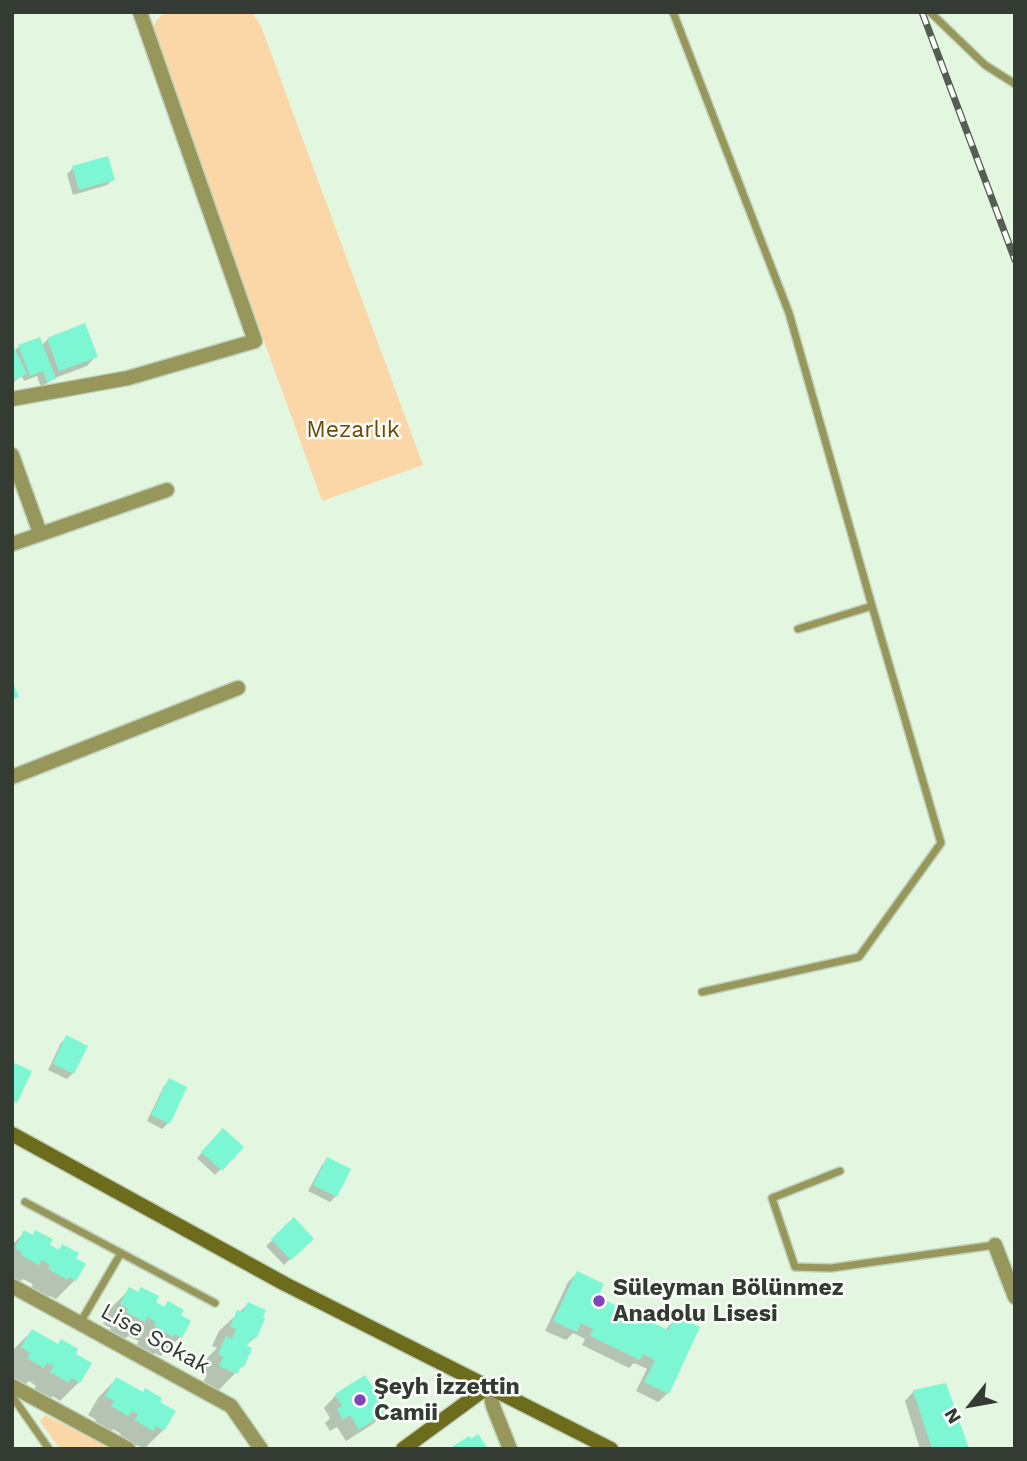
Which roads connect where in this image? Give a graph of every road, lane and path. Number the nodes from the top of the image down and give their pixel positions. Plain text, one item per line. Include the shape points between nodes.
1 (140, 12) edge
2 (673, 12) edge
3 (930, 12) edge
4 (1015, 84) edge
5 (12, 398) edge
6 (12, 455) edge
7 (167, 490) dead end
8 (40, 533) junction
9 (12, 544) edge
10 (872, 606) junction
11 (798, 629) dead end
12 (238, 688) dead end
13 (12, 777) edge
14 (702, 992) dead end
15 (12, 1134) edge
16 (840, 1171) dead end
17 (25, 1202) dead end
18 (995, 1245) joint
19 (121, 1253) junction
20 (12, 1286) edge
21 (1015, 1297) edge
22 (215, 1303) dead end
23 (80, 1323) junction
24 (12, 1386) edge
25 (489, 1386) junction
26 (12, 1396) edge
27 (49, 1449) edge
28 (128, 1449) edge
29 (261, 1449) edge
30 (403, 1449) edge
31 (510, 1449) edge
32 (611, 1449) edge

1 - 5 street via 255,341 128,378
2 - 10 lane via 789,313
3 - 4 lane via 985,65
6 - 8 street
7 - 8 street
8 - 9 street
10 - 11 lane
10 - 14 lane via 942,843 859,957
12 - 13 street
15 - 25 street via 285,1284
16 - 18 lane via 772,1198 794,1266 831,1268
17 - 19 lane
18 - 21 street
19 - 22 lane
19 - 23 lane
20 - 23 street, Lise Sokak
23 - 29 street, Lise Sokak via 231,1406
24 - 28 street
25 - 30 street
25 - 31 street
25 - 32 street
26 - 27 lane

